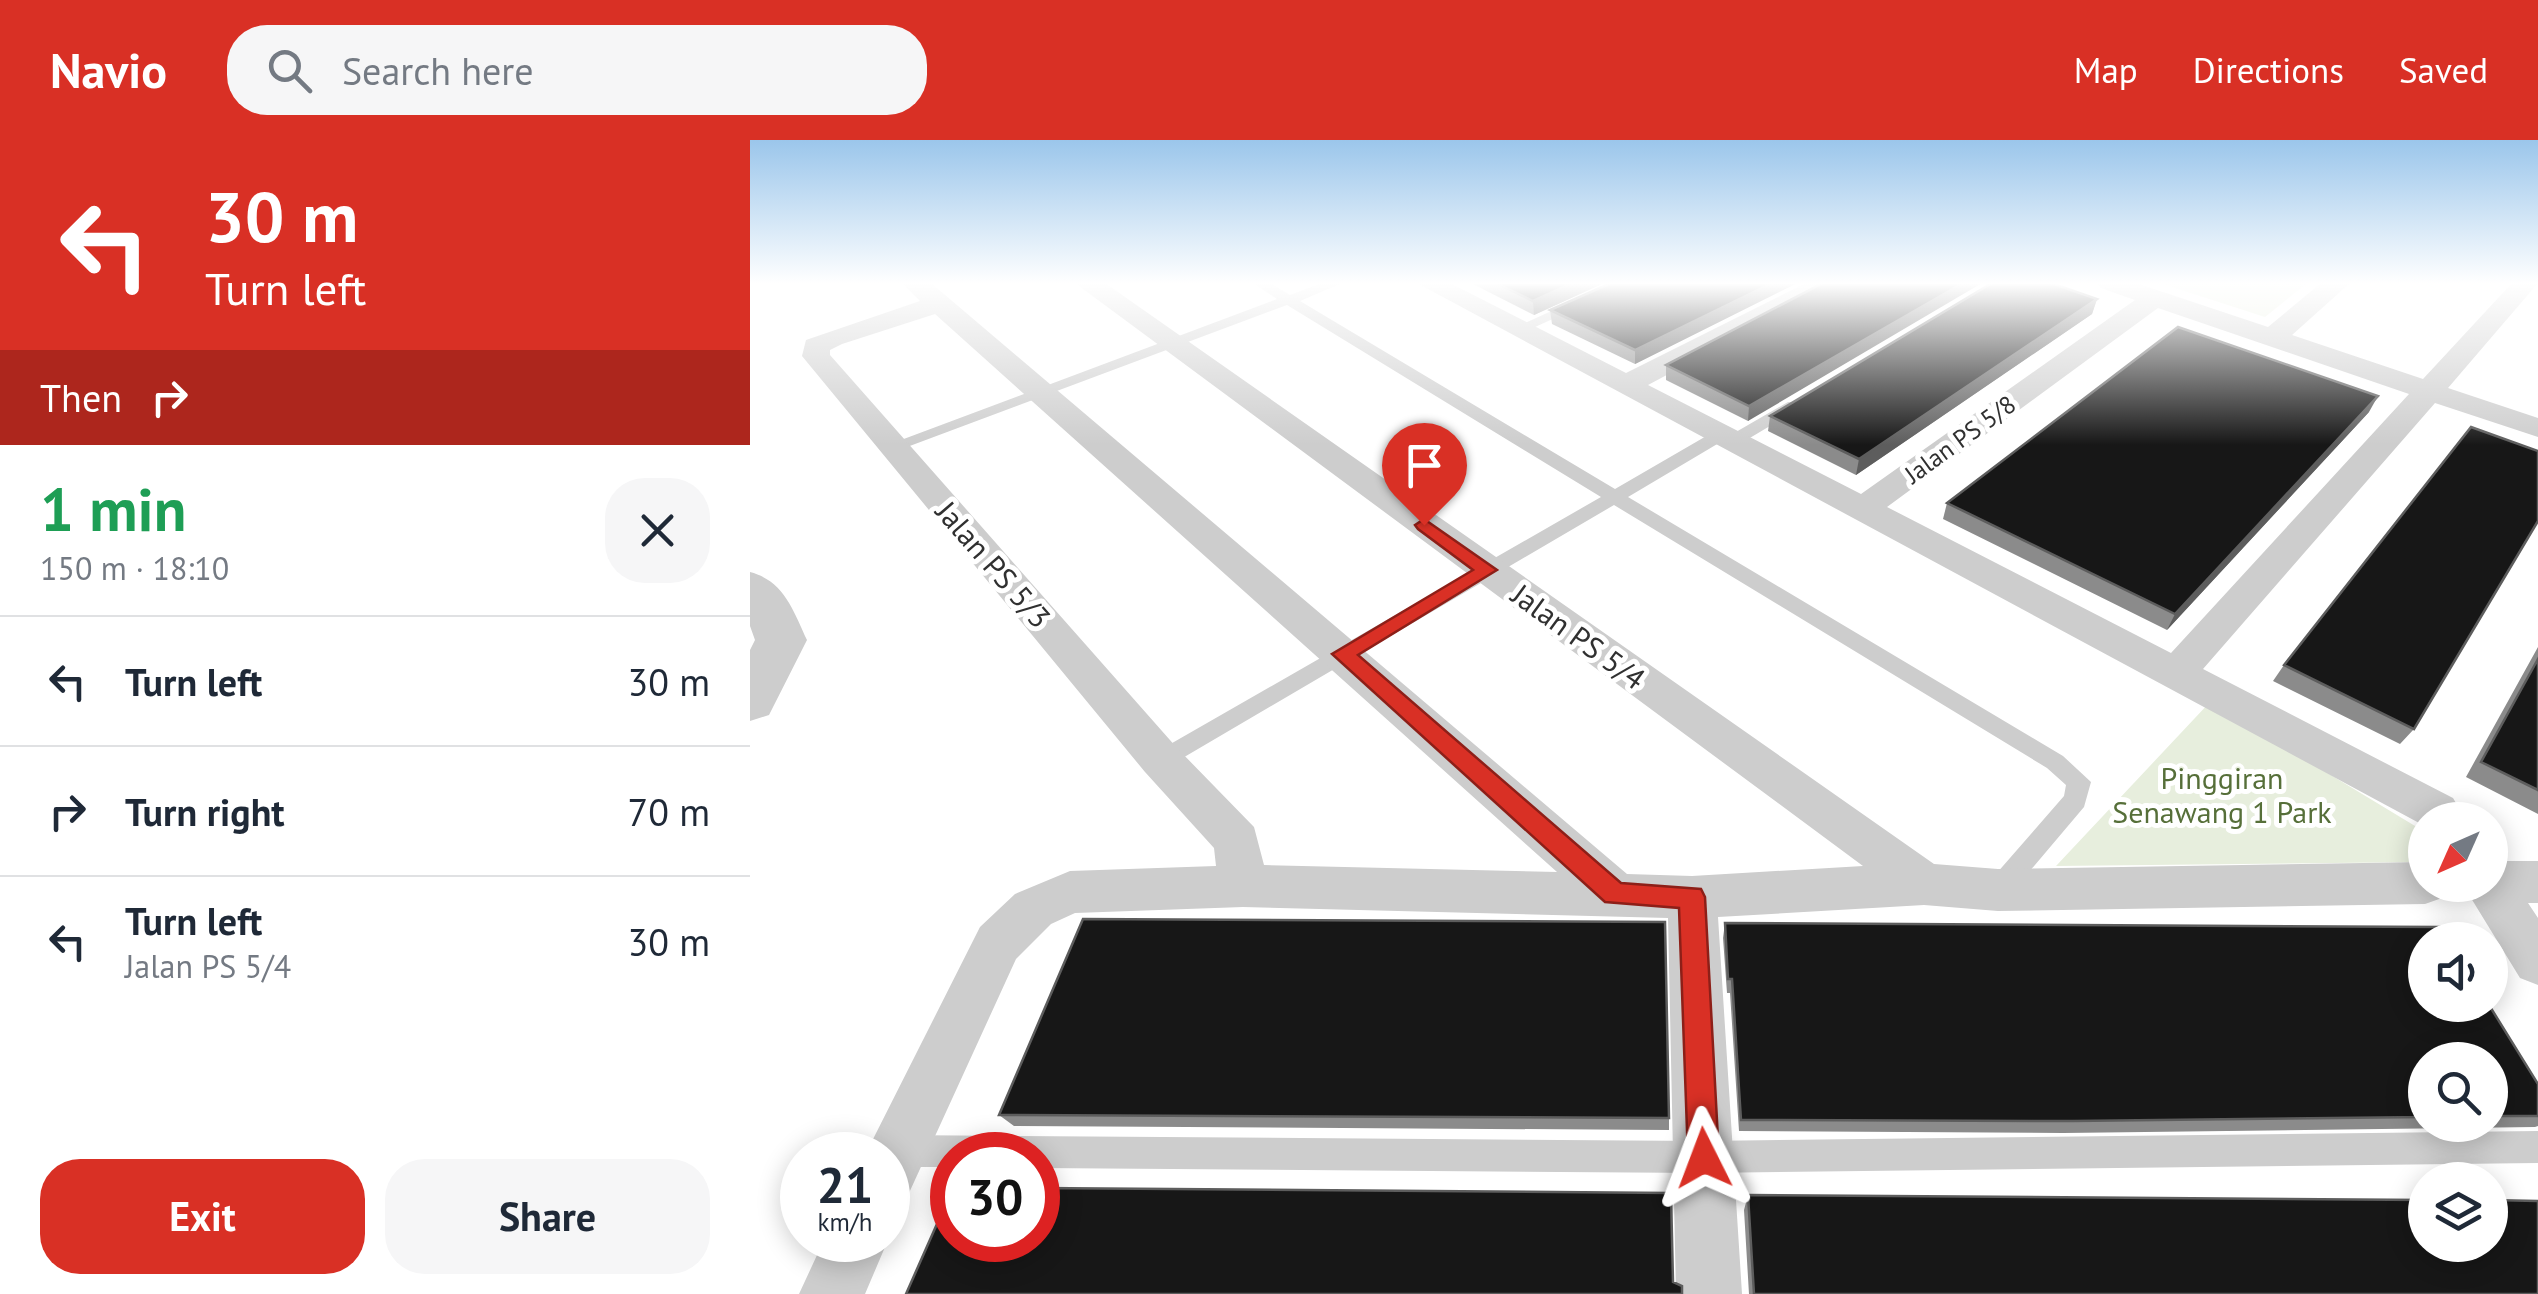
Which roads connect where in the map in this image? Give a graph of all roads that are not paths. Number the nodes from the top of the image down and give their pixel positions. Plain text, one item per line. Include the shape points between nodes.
1 (836, 337) edge
2 (976, 337) edge
3 (1162, 337) edge
4 (1191, 337) edge
5 (1349, 337) edge
6 (1532, 337) edge
7 (1720, 337) edge
8 (2101, 337) edge
9 (2269, 337) edge
10 (2478, 337) edge
11 (2272, 338) joint
12 (1172, 344) junction
13 (1625, 385) junction
14 (2429, 391) junction
15 (1040, 392) junction
16 (1816, 392) edge
17 (2538, 428) edge
18 (1726, 438) junction
19 (893, 446) junction
20 (1615, 496) junction
21 (1863, 509) junction
22 (1487, 570) junction
23 (750, 588) edge
24 (1343, 654) junction
25 (2176, 673) junction
26 (750, 701) edge
27 (1161, 760) junction
28 (2420, 802) edge
29 (2408, 882) edge
30 (2538, 882) edge
31 (2508, 883) edge
32 (1924, 884) junction
33 (1243, 886) junction
34 (1998, 890) junction
35 (1615, 894) junction
36 (1692, 897) junction
37 (2501, 902) edge
38 (2538, 960) edge
39 (906, 1132) edge
40 (2538, 1147) edge
41 (1704, 1158) junction
42 (910, 1162) edge
43 (846, 1262) edge
44 (832, 1294) edge
45 (1709, 1294) edge

1 - 19 street, Jalan PS 5/3 via 816,346 816,356
2 - 15 street
3 - 12 street, Jalan PS 5/4
4 - 12 lane
5 - 20 lane
6 - 13 street
7 - 13 street
8 - 21 street, Jalan PS 5/8
9 - 11 street
10 - 14 street
11 - 14 street
12 - 15 lane
12 - 22 street, Jalan PS 5/4
13 - 18 street
14 - 17 street
14 - 25 street
15 - 19 lane
15 - 24 street
16 - 18 lane
18 - 20 lane
18 - 21 street
19 - 27 street, Jalan PS 5/3
20 - 22 lane
20 - 34 lane via 2080,782 2075,800
21 - 25 street
22 - 24 lane
22 - 32 street, Jalan PS 5/4
23 - 26 street via 765,602 781,640
24 - 27 lane
24 - 35 street
25 - 28 street
27 - 33 street, Jalan PS 5/3 via 1237,840
29 - 34 street
30 - 31 street
32 - 34 street
32 - 36 street
33 - 35 street
33 - 39 street via 1070,892 1033,909 998,942
35 - 36 street
36 - 41 street
37 - 38 street
40 - 41 lane
41 - 42 lane
41 - 45 street
43 - 44 street

